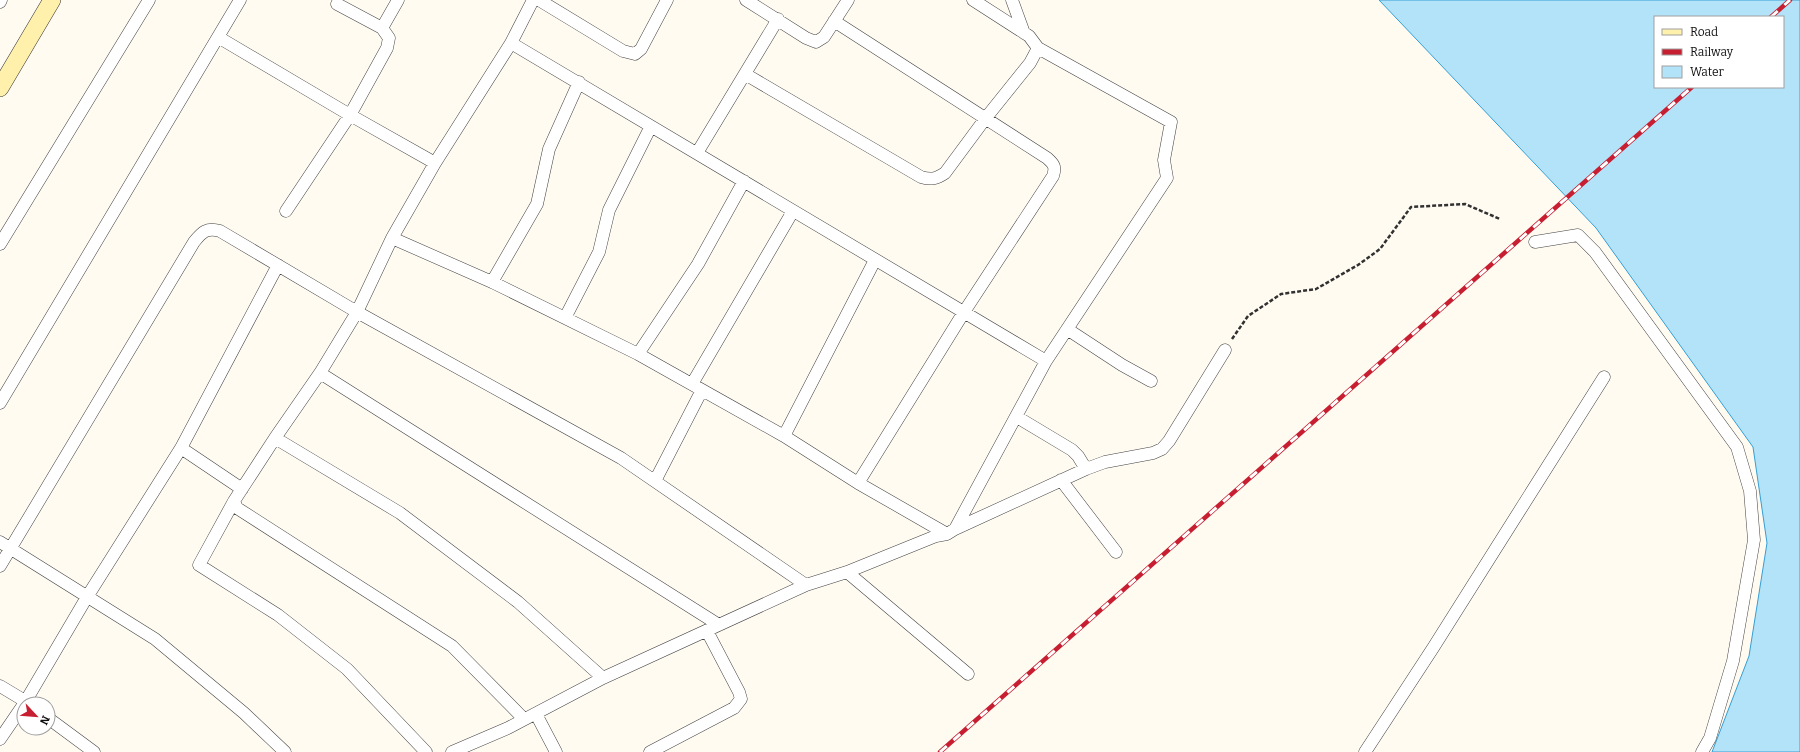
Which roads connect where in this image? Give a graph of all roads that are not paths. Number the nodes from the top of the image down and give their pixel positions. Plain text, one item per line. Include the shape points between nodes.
1 (52, 0) edge
2 (149, 0) edge
3 (240, 0) edge
4 (398, 0) edge
5 (533, 0) edge
6 (667, 0) edge
7 (746, 0) edge
8 (848, 0) edge
9 (973, 0) edge
10 (1012, 0) edge
11 (545, 1) edge
12 (337, 4) dead end
13 (778, 19) junction
14 (834, 21) junction
15 (382, 28) junction
16 (1024, 33) junction
17 (218, 37) junction
18 (511, 43) junction
19 (1038, 48) junction
20 (745, 74) junction
21 (579, 82) junction
22 (0, 88) edge
23 (350, 115) junction
24 (985, 119) junction
25 (651, 126) junction
26 (697, 152) junction
27 (435, 163) junction
28 (744, 181) junction
29 (286, 211) dead end
30 (793, 211) junction
31 (392, 238) junction
32 (1536, 242) dead end
33 (0, 244) edge
34 (875, 260) junction
35 (278, 265) junction
36 (492, 282) junction
37 (357, 312) junction
38 (964, 312) junction
39 (565, 318) junction
40 (1067, 329) junction
41 (1225, 350) road end
42 (638, 354) junction
43 (1046, 361) junction
44 (320, 373) junction
45 (1604, 377) dead end
46 (1151, 381) dead end
47 (697, 387) junction
48 (0, 403) edge
49 (1017, 417) junction
50 (784, 436) junction
51 (275, 438) junction
52 (181, 448) junction
53 (1086, 469) junction
54 (1061, 480) junction
55 (655, 481) junction
56 (858, 483) junction
57 (242, 489) junction
58 (234, 501) junction
59 (951, 532) junction
60 (5, 545) edge
61 (1116, 552) dead end
62 (0, 566) edge
63 (847, 572) junction
64 (806, 585) junction
65 (87, 597) junction
66 (719, 625) junction
67 (707, 631) junction
68 (968, 674) dead end
69 (604, 678) junction
70 (0, 686) edge
71 (16, 696) edge
72 (30, 696) edge
73 (536, 714) junction
74 (16, 717) edge
75 (524, 719) junction
76 (56, 724) edge
77 (0, 739) edge
78 (91, 751) edge
79 (285, 752) edge
80 (426, 752) edge
81 (452, 752) edge
82 (556, 752) edge
83 (650, 752) edge
84 (1366, 752) edge
85 (1702, 752) edge

1 - 22 street
2 - 33 street
3 - 17 street
4 - 15 street
5 - 18 street
6 - 11 street via 642,49 635,54 623,51
7 - 13 street
8 - 14 street
9 - 16 street
10 - 16 street
12 - 15 street
13 - 14 street via 816,42 824,37
13 - 20 street
14 - 24 street
15 - 23 street via 388,38 387,48
16 - 19 street
17 - 23 street
17 - 48 street
18 - 21 street
18 - 27 street
19 - 24 street via 1030,63
19 - 40 street via 1171,122 1164,160 1167,178
20 - 24 street via 921,178 930,180 945,173
20 - 26 street
21 - 25 street
21 - 36 street via 549,149 538,204
23 - 27 street
23 - 29 street
24 - 38 street via 1047,158 1056,169 1054,176
25 - 26 street
25 - 39 street via 609,210 599,252
26 - 28 street
27 - 31 street
28 - 30 street
28 - 42 street via 698,264
30 - 34 street
30 - 47 street
31 - 36 street
31 - 37 street
32 - 85 street via 1578,235 1595,252 1737,448 1750,491 1754,540 1733,661 1710,738
34 - 38 street
34 - 50 street
35 - 37 street
35 - 52 street
35 - 60 street via 220,231 205,230 200,235
36 - 39 street
37 - 44 street
37 - 55 street via 621,458
38 - 43 street
38 - 56 street
39 - 42 street
40 - 43 street
40 - 46 street
41 - 53 street via 1162,449
42 - 47 street
43 - 49 street
44 - 51 street
44 - 66 street
45 - 84 street
47 - 50 street
47 - 55 street
49 - 53 street via 1072,450
49 - 59 street
50 - 56 street
51 - 57 street
51 - 69 street via 400,513 518,602
52 - 57 street
52 - 65 street
53 - 54 street
54 - 59 street
54 - 61 street
55 - 64 street
56 - 59 street
57 - 58 street
58 - 75 street via 238,508 452,646
58 - 80 street via 199,565 278,616 347,670
59 - 63 street
60 - 62 street
60 - 65 street
63 - 64 street
63 - 68 street
64 - 66 street
65 - 72 street
65 - 79 street via 155,639 244,713
66 - 67 street
67 - 69 street
67 - 83 street via 741,699 734,708
69 - 73 street
70 - 71 street
73 - 75 street
73 - 82 street
74 - 77 street
75 - 81 street
76 - 78 street

